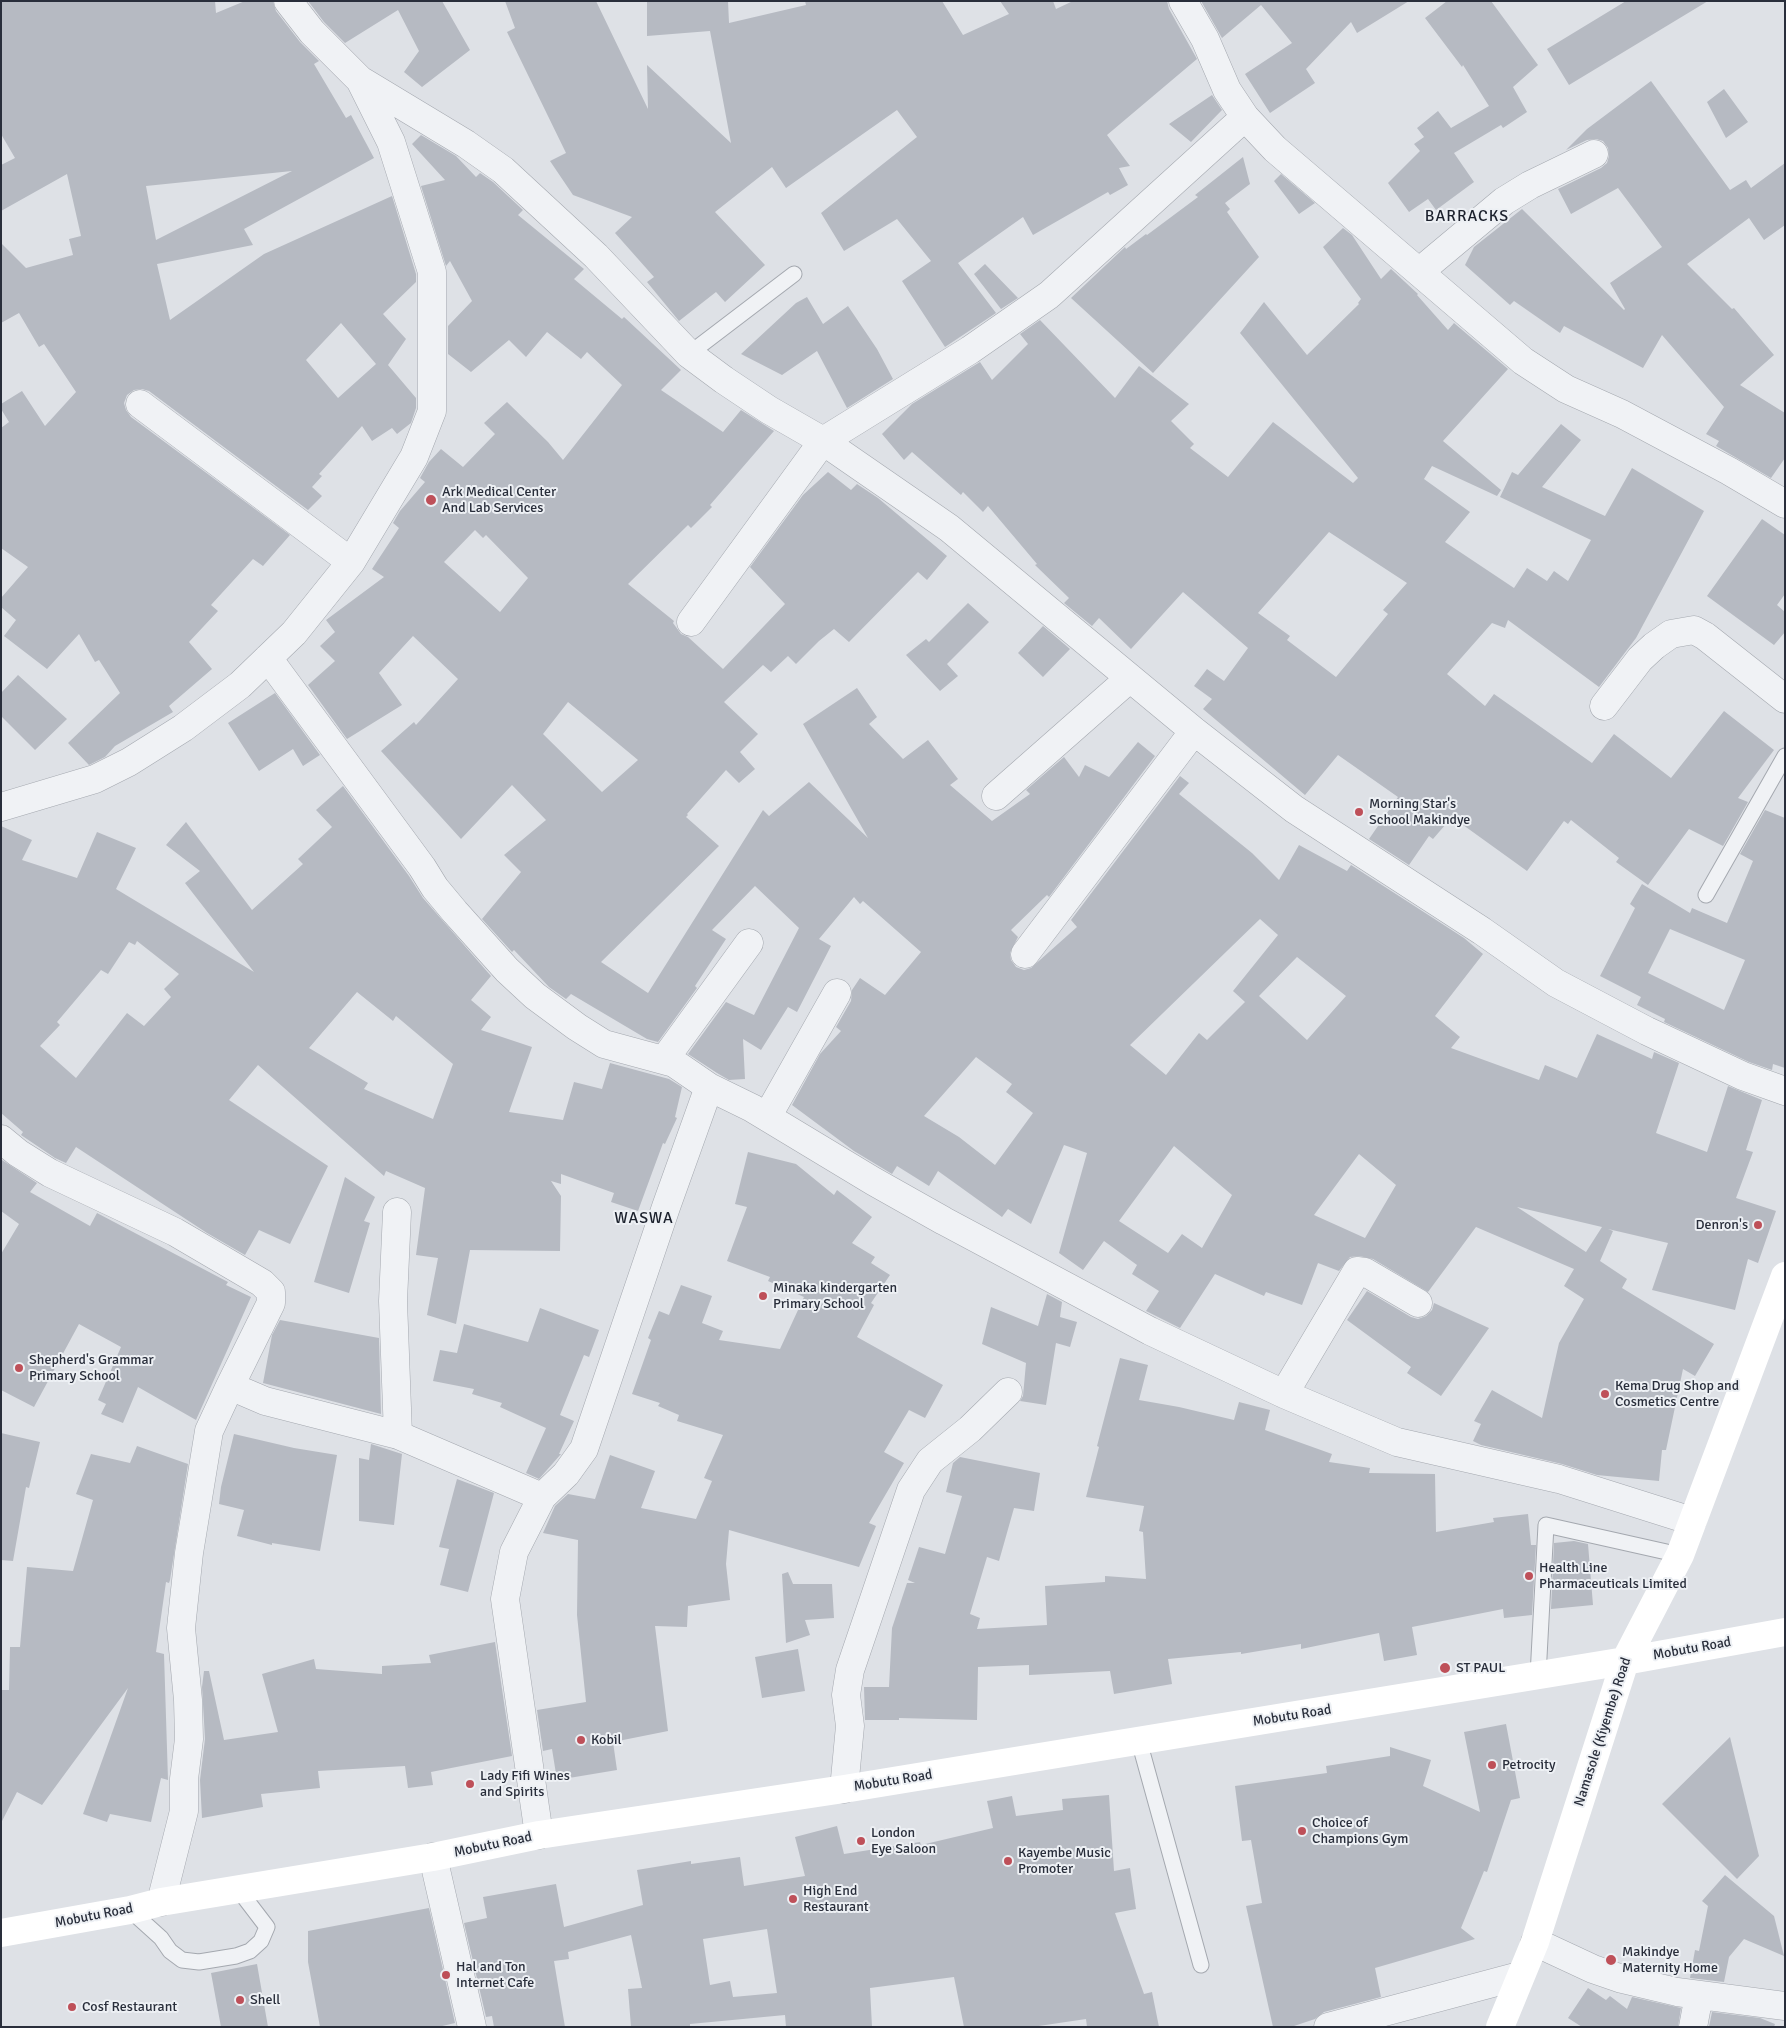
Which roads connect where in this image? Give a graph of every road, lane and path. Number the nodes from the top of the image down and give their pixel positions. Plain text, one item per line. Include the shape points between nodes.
1 (288, 1) edge
2 (1183, 1) edge
3 (360, 80) junction
4 (1245, 117) junction
5 (1594, 154) dead end
6 (1419, 272) junction
7 (794, 274) dead end
8 (690, 354) junction
9 (140, 404) dead end
10 (823, 441) junction
11 (1785, 504) edge
12 (351, 562) junction
13 (691, 622) dead end
14 (268, 658) junction
15 (1130, 678) junction
16 (1785, 699) edge
17 (1604, 706) dead end
18 (1194, 731) junction
19 (1785, 756) edge
20 (996, 796) dead end
21 (1, 807) edge
22 (1706, 895) dead end
23 (749, 943) dead end
24 (1025, 954) dead end
25 (836, 992) dead end
26 (664, 1060) junction
27 (709, 1087) junction
28 (1785, 1091) edge
29 (767, 1117) junction
30 (1, 1139) edge
31 (397, 1212) dead end
32 (1785, 1276) edge
33 (1418, 1304) dead end
34 (230, 1386) junction
35 (1008, 1392) dead end
36 (1284, 1394) junction
37 (398, 1435) junction
38 (542, 1497) junction
39 (1692, 1521) junction
40 (1680, 1555) junction
41 (1785, 1632) edge
42 (1625, 1661) junction
43 (1538, 1676) junction
44 (1139, 1741) junction
45 (844, 1789) junction
46 (539, 1835) junction
47 (433, 1857) junction
48 (238, 1889) junction
49 (161, 1902) junction
50 (130, 1910) junction
51 (1, 1933) edge
52 (1535, 1942) junction
53 (1202, 1965) dead end
54 (1519, 1976) junction
55 (1699, 1995) junction
56 (1785, 2006) edge
57 (472, 2027) edge
58 (1328, 2027) edge
59 (1500, 2027) edge
60 (1692, 2027) edge

1 - 3 street via 312,32
2 - 4 street via 1205,39 1226,90
3 - 8 street via 503,170 596,256
3 - 12 street via 390,142 432,272 432,411 414,457
4 - 6 street via 1275,149
4 - 10 street via 1049,295 970,350
5 - 6 street via 1530,185 1504,202
6 - 11 street via 1523,361 1566,389 1622,414
7 - 8 lane
8 - 10 street via 769,410
9 - 12 street
10 - 13 street
10 - 15 street via 949,528
12 - 14 street via 294,633
14 - 21 street via 240,685 183,728 129,762 94,779
14 - 26 street via 435,888 507,970 535,996 604,1044
15 - 18 street
15 - 20 street
16 - 17 street via 1694,630 1671,634 1654,646
18 - 24 street
18 - 28 street via 1294,809 1556,983 1647,1031 1743,1076
19 - 22 lane
23 - 26 street
25 - 29 street
26 - 27 street via 688,1071
27 - 29 street
27 - 38 street via 584,1449 566,1474
29 - 36 street via 944,1221 1150,1331
30 - 34 street via 50,1173 174,1232 262,1283 271,1292 271,1303
31 - 37 street via 393,1301
32 - 39 street, Namasole (Kiyembe) Road
33 - 36 street via 1366,1272 1358,1271
34 - 37 street via 266,1401
34 - 49 street via 209,1431 188,1553 181,1628 189,1739 184,1811
35 - 45 street via 930,1462 911,1490 850,1670 846,1695 850,1726
36 - 39 street via 1397,1442 1559,1479
37 - 38 street
38 - 46 street via 514,1552 505,1599
39 - 40 street, Namasole (Kiyembe) Road
40 - 42 street, Namasole (Kiyembe) Road
40 - 43 lane via 1546,1525
41 - 42 street, Mobutu Road
42 - 43 street, Mobutu Road
42 - 52 street, Namasole (Kiyembe) Road
43 - 44 street, Mobutu Road
44 - 45 street, Mobutu Road
44 - 53 lane
45 - 46 street, Mobutu Road
46 - 47 street, Mobutu Road
47 - 48 street, Mobutu Road
47 - 57 street
48 - 49 street, Mobutu Road
48 - 50 lane via 267,1927 261,1941 250,1951 236,1956 199,1962 182,1960
49 - 50 street, Mobutu Road
50 - 51 street, Mobutu Road
52 - 54 street, Namasole (Kiyembe) Road
52 - 55 street via 1622,1979
54 - 58 street
54 - 59 street, Namasole (Kiyembe) Road
55 - 56 street
55 - 60 street

